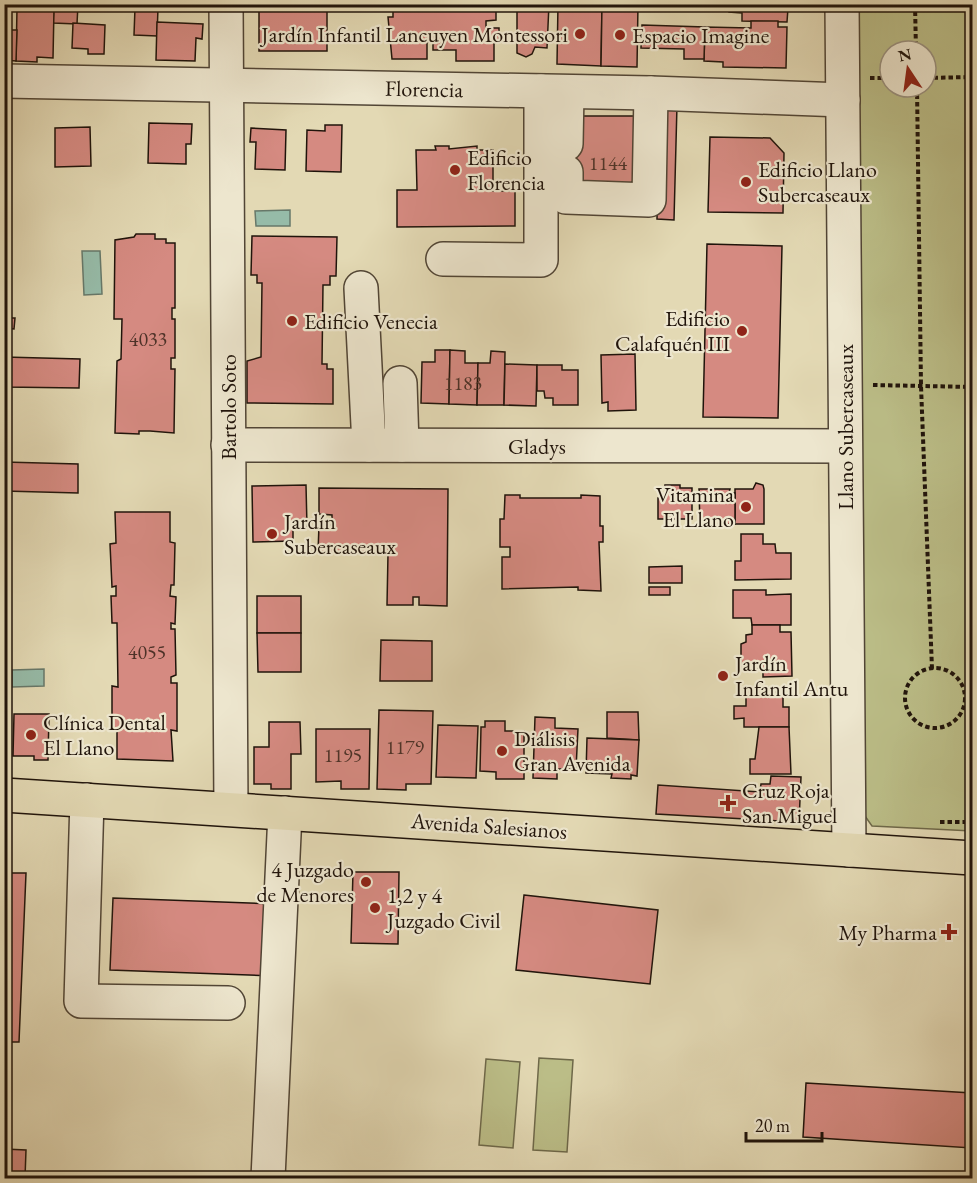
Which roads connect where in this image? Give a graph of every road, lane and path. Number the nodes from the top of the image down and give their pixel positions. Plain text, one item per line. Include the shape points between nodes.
1 (226, 4) edge
2 (842, 4) edge
3 (915, 4) edge
4 (916, 39) edge
5 (972, 77) edge
6 (938, 78) edge
7 (4, 81) edge
8 (227, 85) junction
9 (651, 93) junction
10 (917, 99) edge
11 (843, 100) junction
12 (544, 108) junction
13 (443, 259) dead end
14 (361, 288) dead end
15 (400, 383) dead end
16 (845, 384) junction
17 (921, 386) junction
18 (972, 387) edge
19 (228, 445) junction
20 (369, 445) junction
21 (402, 445) junction
22 (845, 446) junction
23 (932, 669) junction
24 (965, 697) junction
25 (972, 697) edge
26 (4, 795) edge
27 (87, 800) junction
28 (231, 809) junction
29 (285, 813) junction
30 (940, 822) dead end
31 (972, 822) edge
32 (849, 850) junction
33 (972, 858) edge
34 (228, 1003) dead end
35 (268, 1179) edge

1 - 8 street, Bartolo Soto
2 - 11 street, Llano Subercaseaux
3 - 4 path
5 - 6 path
7 - 8 street, Florencia
8 - 12 street, Florencia
8 - 19 street, Bartolo Soto
9 - 11 street, Florencia
9 - 12 street, Florencia
9 - 12 street via 649,200 566,197 566,158
10 - 17 path
11 - 16 street, Llano Subercaseaux
12 - 13 street via 541,260
14 - 20 street
15 - 21 street
16 - 17 path
16 - 22 street, Llano Subercaseaux
17 - 18 path
17 - 23 path
19 - 20 street, Gladys
19 - 28 street, Bartolo Soto
20 - 21 street, Gladys
21 - 22 street, Gladys
22 - 32 street, Llano Subercaseaux
23 - 24 path via 951,673
23 - 24 path via 914,677 905,694 909,714 916,721 925,726 944,727 959,716
24 - 25 path
26 - 27 main road, Avenida Salesianos
27 - 28 main road, Avenida Salesianos
27 - 34 street via 81,1001
28 - 29 main road, Avenida Salesianos
29 - 32 main road, Avenida Salesianos
29 - 35 street
30 - 31 path
32 - 33 main road, Avenida Salesianos

